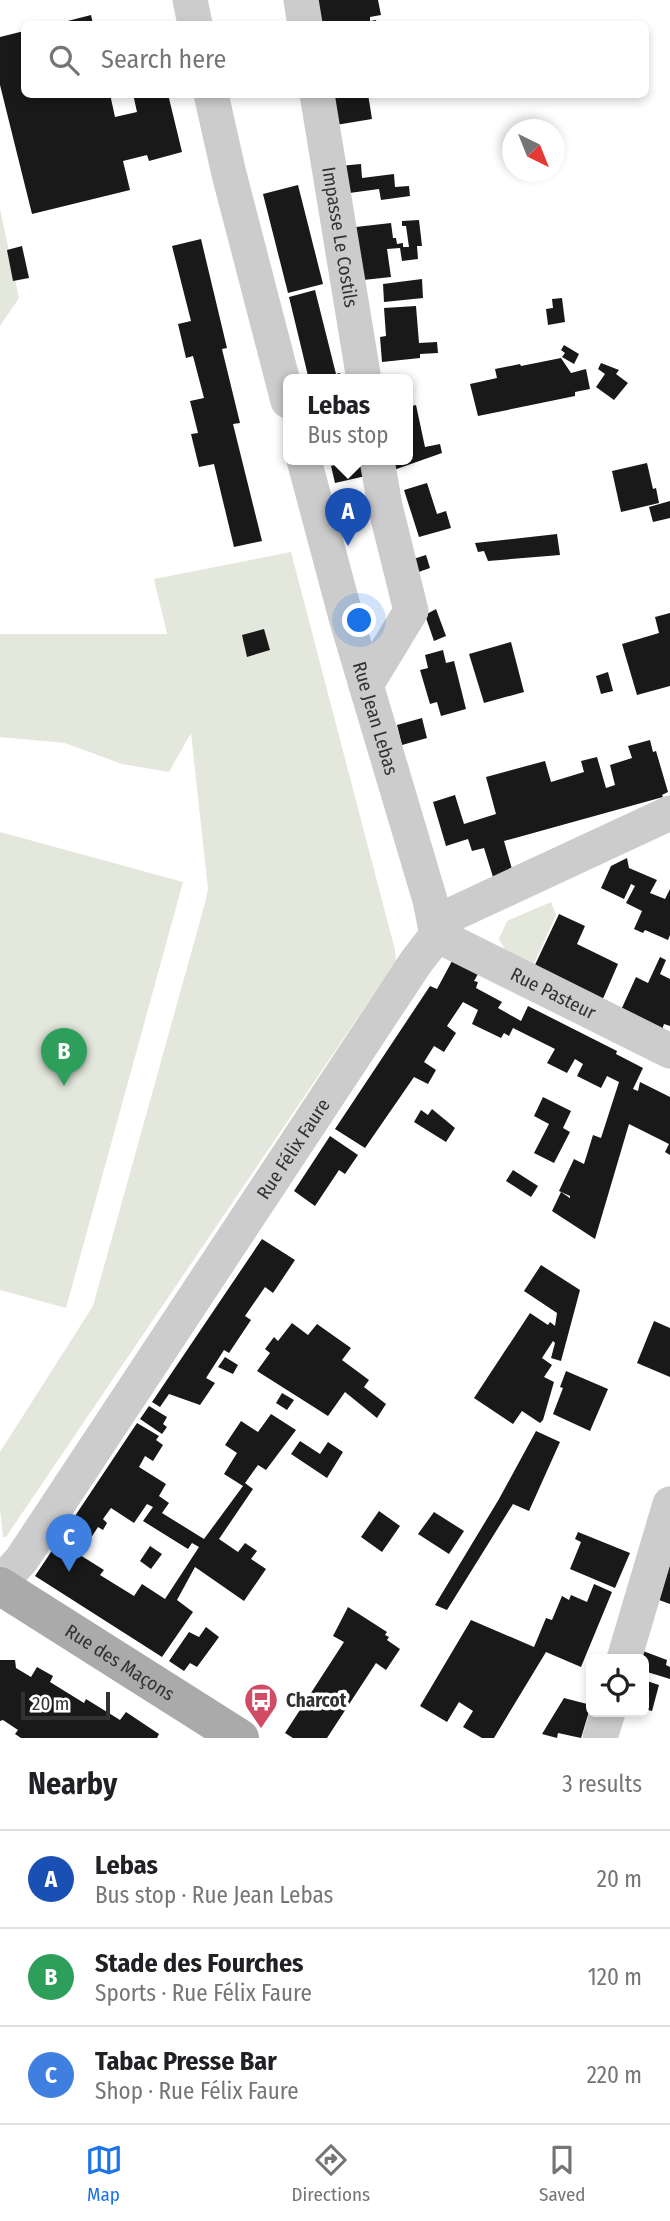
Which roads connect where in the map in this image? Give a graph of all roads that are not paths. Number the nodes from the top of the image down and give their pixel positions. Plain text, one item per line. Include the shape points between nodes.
1 (190, 0) edge
2 (301, 0) edge
3 (194, 21) edge
4 (304, 21) edge
5 (212, 98) edge
6 (318, 98) edge
7 (363, 374) edge
8 (283, 378) edge
9 (305, 465) edge
10 (378, 465) edge
11 (366, 685) junction
12 (670, 813) edge
13 (437, 935) junction
14 (670, 1051) edge
15 (670, 1504) edge
16 (0, 1585) edge
17 (625, 1654) edge
18 (606, 1717) edge
19 (240, 1738) edge
20 (600, 1738) edge

1 - 3 street
2 - 4 street
5 - 8 street
6 - 7 street, Impasse Le Costils
9 - 11 street, Rue Jean Lebas
10 - 11 street via 411,611
11 - 13 street, Rue Jean Lebas
12 - 13 street, Rue Félix Faure via 453,914
13 - 14 street, Rue Pasteur
13 - 16 street, Rue Félix Faure via 22,1559
15 - 17 street
16 - 19 main road, Rue des Maçons
18 - 20 street

